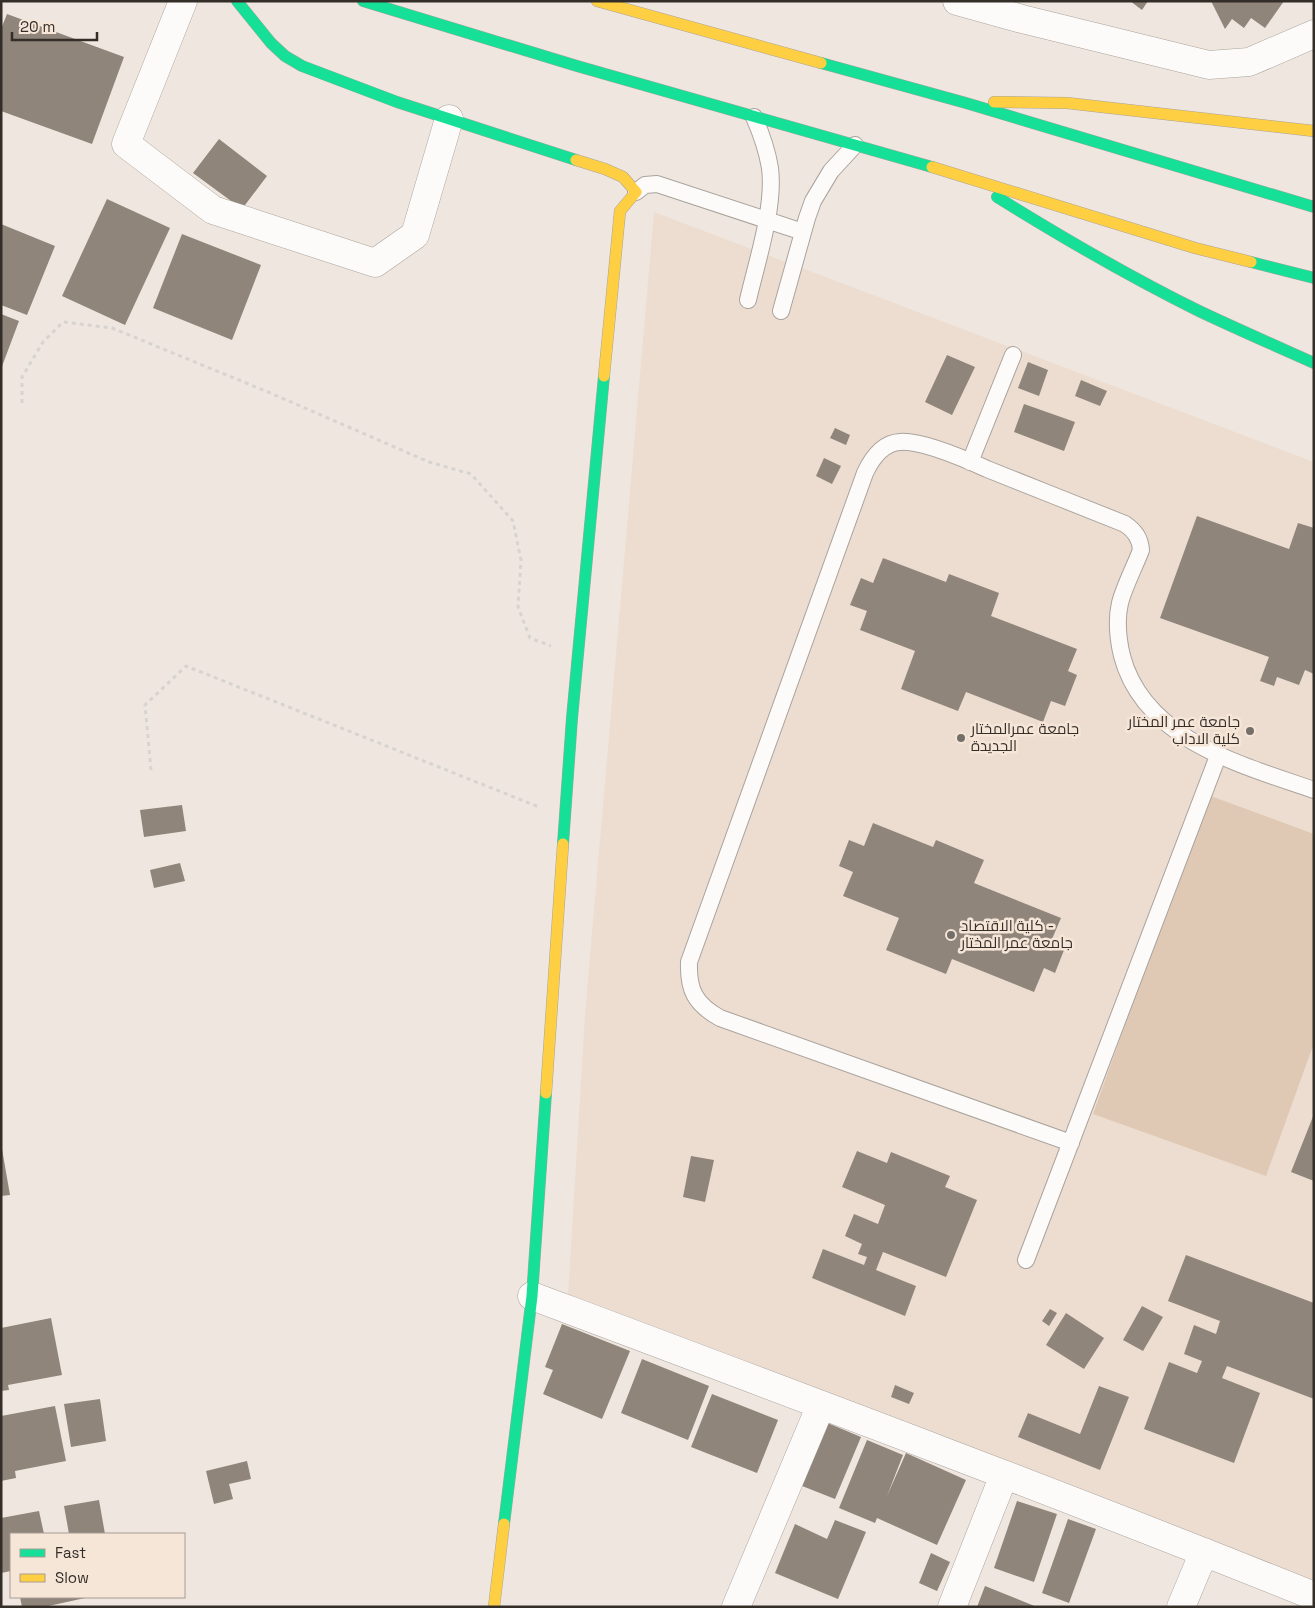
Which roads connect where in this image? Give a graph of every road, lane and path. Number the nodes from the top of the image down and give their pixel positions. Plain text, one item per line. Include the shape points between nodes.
1 (183, 1) edge
2 (237, 1) edge
3 (363, 1) edge
4 (597, 1) edge
5 (957, 1) edge
6 (1029, 10) edge
7 (1314, 34) edge
8 (966, 103) junction
9 (754, 117) junction
10 (449, 119) junction
11 (1314, 131) edge
12 (855, 145) junction
13 (964, 176) junction
14 (636, 192) junction
15 (1314, 207) edge
16 (766, 220) junction
17 (803, 232) junction
18 (1314, 278) edge
19 (748, 300) dead end
20 (781, 311) dead end
21 (1013, 355) dead end
22 (1314, 363) edge
23 (22, 403) dead end
24 (970, 462) junction
25 (578, 656) junction
26 (1218, 756) junction
27 (151, 770) dead end
28 (1314, 790) edge
29 (565, 817) junction
30 (1070, 1143) junction
31 (1026, 1260) dead end
32 (532, 1296) junction
33 (821, 1405) junction
34 (1004, 1475) junction
35 (1204, 1552) junction
36 (1314, 1596) edge
37 (494, 1607) edge
38 (736, 1607) edge
39 (952, 1607) edge
40 (1181, 1607) edge

1 - 10 street via 126,144 213,210 375,263 415,235
2 - 10 main road via 270,43 302,66
3 - 9 main road
4 - 8 main road
5 - 6 street
6 - 7 street via 1209,65 1249,62
8 - 11 main road via 1067,104
8 - 15 main road
9 - 12 main road
9 - 16 lane via 770,169
10 - 14 main road via 605,169 623,177
12 - 13 main road
12 - 17 lane via 831,171 813,201
13 - 18 main road via 1195,248
13 - 22 main road via 1138,279
14 - 16 lane via 645,184 657,184
14 - 25 main road via 620,211
16 - 17 lane
16 - 19 lane
17 - 20 lane
21 - 24 lane
23 - 25 path via 22,378 43,342 63,322 112,328 429,462 471,474 513,521 521,560 518,607 530,638
24 - 26 lane via 1132,528 1141,542 1141,550 1120,603 1118,624 1125,667 1134,686 1162,720
24 - 30 lane via 916,443 899,442 872,458 690,962 691,990 707,1011 720,1018
25 - 29 main road
26 - 28 lane
26 - 30 lane
27 - 29 path via 146,705 186,666
29 - 32 main road
30 - 31 lane
32 - 33 street
32 - 37 main road
33 - 34 street
33 - 38 street
34 - 35 street
34 - 39 street
35 - 36 street
35 - 40 street

